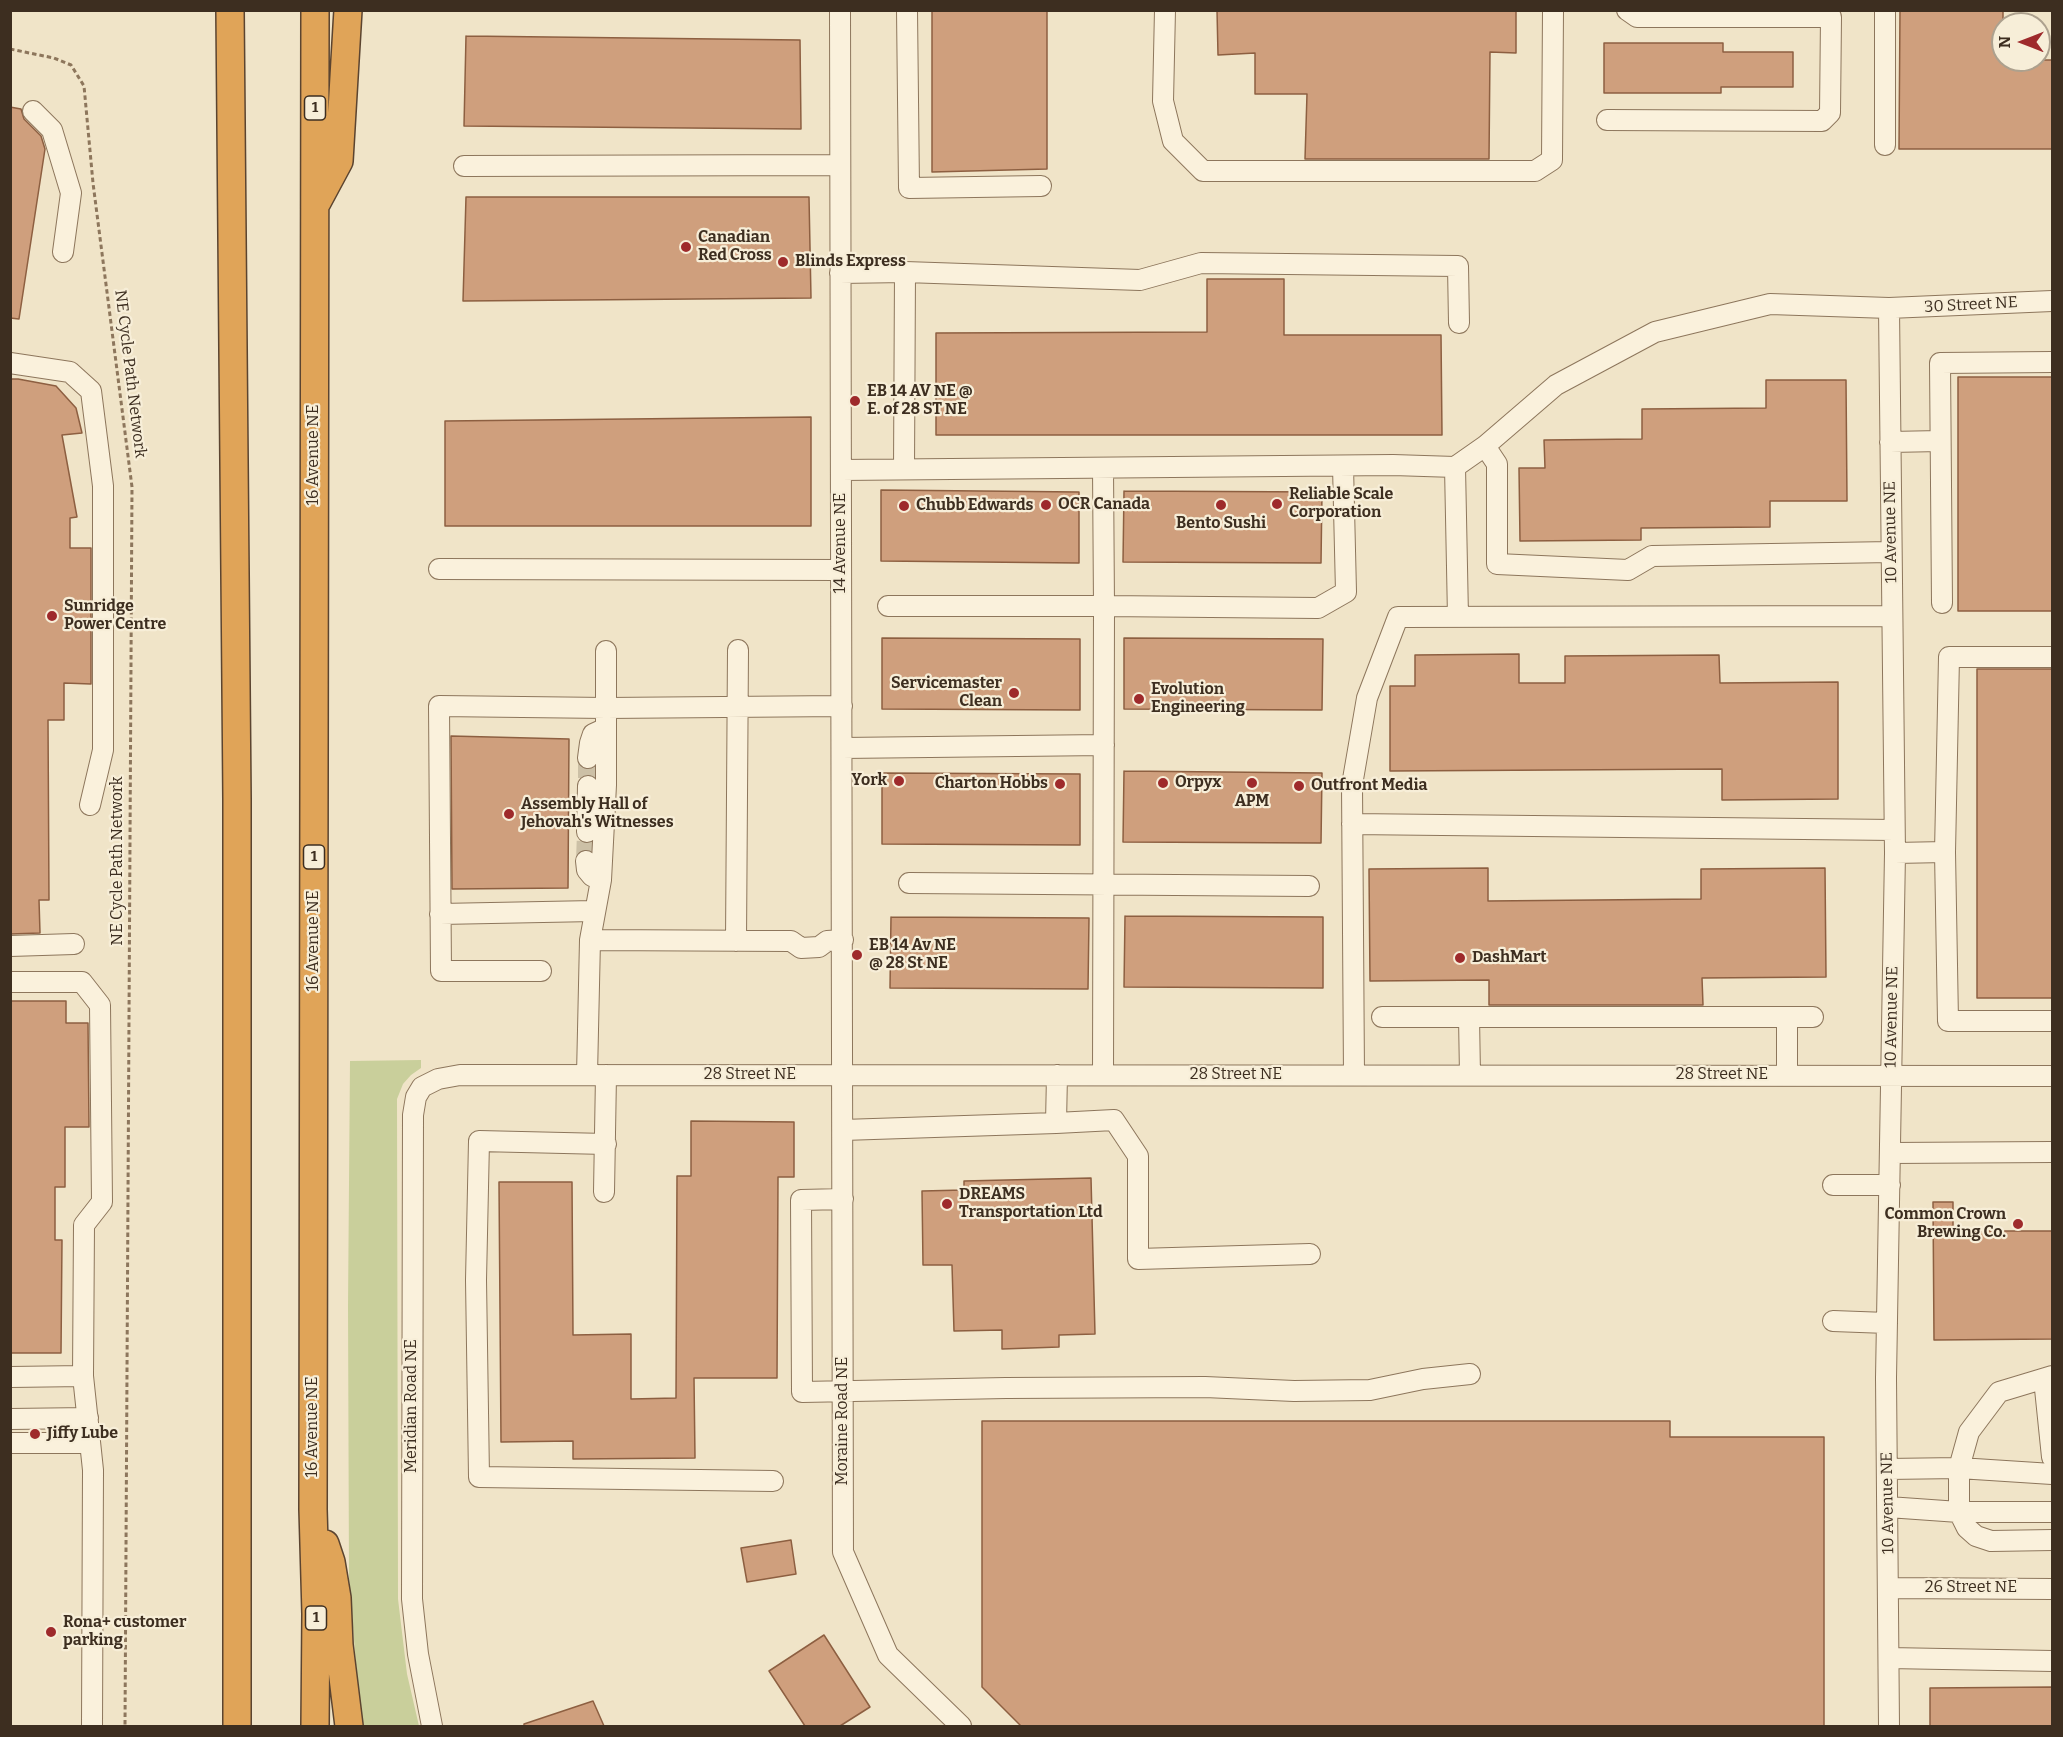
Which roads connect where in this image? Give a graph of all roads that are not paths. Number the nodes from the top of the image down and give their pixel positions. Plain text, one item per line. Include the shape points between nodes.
1 (214, 10) edge
2 (230, 10) edge
3 (315, 10) edge
4 (348, 10) edge
5 (840, 10) edge
6 (907, 10) edge
7 (1165, 10) edge
8 (1553, 10) edge
9 (1627, 10) edge
10 (1885, 10) edge
11 (1747, 14) edge
12 (1831, 14) edge
13 (33, 111) dead end
14 (1607, 120) dead end
15 (1885, 145) dead end
16 (231, 161) junction
17 (840, 165) junction
18 (464, 166) dead end
19 (1041, 186) dead end
20 (315, 206) junction
21 (63, 252) dead end
22 (905, 272) junction
23 (840, 273) junction
24 (2052, 301) edge
25 (1889, 308) junction
26 (1459, 324) dead end
27 (2052, 362) edge
28 (10, 363) edge
29 (1940, 441) junction
30 (1890, 442) junction
31 (1485, 446) junction
32 (1343, 466) junction
33 (1455, 467) junction
34 (1103, 468) junction
35 (904, 469) junction
36 (841, 470) junction
37 (1891, 552) junction
38 (439, 569) dead end
39 (841, 570) junction
40 (1942, 603) dead end
41 (888, 606) dead end
42 (1104, 606) junction
43 (1892, 616) junction
44 (1458, 617) junction
45 (606, 651) dead end
46 (738, 651) dead end
47 (2052, 657) edge
48 (738, 706) junction
49 (842, 706) junction
50 (606, 708) junction
51 (606, 728) junction
52 (1104, 745) junction
53 (842, 748) junction
54 (588, 758) tunnel mouth
55 (588, 786) tunnel mouth
56 (90, 805) dead end
57 (1352, 824) junction
58 (1894, 830) junction
59 (587, 832) tunnel mouth
60 (1945, 852) junction
61 (1895, 853) junction
62 (586, 861) tunnel mouth
63 (601, 880) junction
64 (909, 883) dead end
65 (1104, 883) junction
66 (1309, 886) dead end
67 (594, 911) junction
68 (440, 914) junction
69 (590, 940) junction
70 (736, 941) junction
71 (835, 941) junction
72 (74, 944) dead end
73 (10, 946) edge
74 (541, 971) dead end
75 (10, 982) edge
76 (1382, 1017) dead end
77 (1469, 1017) junction
78 (1787, 1017) junction
79 (1813, 1017) dead end
80 (2052, 1021) edge
81 (597, 1075) junction
82 (843, 1075) junction
83 (1057, 1075) junction
84 (1103, 1075) junction
85 (1354, 1075) junction
86 (1470, 1075) junction
87 (1787, 1075) junction
88 (1892, 1075) junction
89 (2052, 1076) edge
90 (423, 1087) joint
91 (1056, 1123) junction
92 (843, 1130) junction
93 (606, 1144) junction
94 (2052, 1152) edge
95 (1891, 1153) junction
96 (1833, 1185) dead end
97 (1890, 1185) junction
98 (604, 1192) dead end
99 (843, 1199) junction
100 (1310, 1254) dead end
101 (1833, 1321) dead end
102 (1887, 1323) junction
103 (1470, 1374) dead end
104 (83, 1376) junction
105 (10, 1377) edge
106 (2048, 1377) edge
107 (843, 1391) junction
108 (10, 1419) edge
109 (10, 1431) edge
110 (89, 1431) junction
111 (10, 1443) edge
112 (2052, 1458) edge
113 (1959, 1468) junction
114 (1887, 1469) junction
115 (2052, 1473) edge
116 (773, 1481) dead end
117 (1888, 1507) junction
118 (313, 1509) junction
119 (1959, 1512) junction
120 (2052, 1512) edge
121 (237, 1533) junction
122 (2052, 1540) edge
123 (1889, 1588) junction
124 (2052, 1589) edge
125 (1889, 1658) junction
126 (2052, 1661) edge
127 (92, 1726) edge
128 (220, 1726) edge
129 (237, 1726) edge
130 (315, 1726) edge
131 (349, 1726) edge
132 (432, 1726) edge
133 (961, 1726) edge
134 (1889, 1726) edge

1 - 16 highway via 218,130
2 - 16 highway
3 - 20 highway, 16 Avenue NE / 1
4 - 20 highway via 339,161
5 - 17 street, 14 Avenue NE
6 - 19 street via 909,188
7 - 8 street via 1163,101 1173,141 1203,171 1535,171 1552,160
9 - 11 street via 1637,17
10 - 15 street
11 - 12 street
12 - 14 street via 1830,113 1822,121
13 - 21 street via 52,130 71,193
16 - 121 highway via 237,799
17 - 18 street
17 - 23 street, 14 Avenue NE
20 - 118 highway, 16 Avenue NE / 1
22 - 23 street
22 - 26 street via 1140,280 1201,264 1458,266
22 - 35 street
23 - 36 street, 14 Avenue NE
24 - 25 street, 30 Street NE
25 - 30 street, 10 Avenue NE
25 - 31 street, 30 Street NE via 1770,304 1655,332 1556,385
27 - 29 street via 1940,363
28 - 56 street via 70,372 91,391 104,486 104,750
29 - 30 street
29 - 40 street
30 - 37 street, 10 Avenue NE
31 - 33 street, 30 Street NE
31 - 37 street via 1497,464 1497,564 1628,570 1652,556
32 - 33 street
32 - 34 street
32 - 42 street via 1346,592 1318,608
33 - 44 street
34 - 35 street
34 - 42 street
35 - 36 street
36 - 39 street, 14 Avenue NE
37 - 43 street, 10 Avenue NE
38 - 39 street
39 - 49 street, 14 Avenue NE
41 - 42 street
42 - 52 street
43 - 44 street
43 - 58 street, 10 Avenue NE
44 - 57 street via 1398,617 1367,698 1352,785
45 - 50 street
46 - 48 street
47 - 60 street via 1949,657
48 - 49 street
48 - 50 street
48 - 70 street
49 - 53 street, 14 Avenue NE
50 - 51 street
50 - 68 street via 439,706
51 - 54 street via 593,734
51 - 63 street
52 - 53 street
52 - 65 street
53 - 71 street, 14 Avenue NE
55 - 59 street
57 - 58 street
57 - 85 street
58 - 61 street, 10 Avenue NE
60 - 61 street
60 - 80 street via 1948,1021
61 - 88 street, 10 Avenue NE
62 - 63 street via 587,870
63 - 67 street
64 - 65 street
65 - 66 street
65 - 84 street
67 - 68 street
67 - 69 street
68 - 74 street via 441,971
69 - 70 street
69 - 81 street
70 - 71 street via 791,941 800,934
71 - 82 street, 14 Avenue NE
72 - 73 street
75 - 104 street via 82,982 99,1005 102,1202 84,1225
76 - 77 street
77 - 78 street
77 - 86 street
78 - 79 street
78 - 87 street
81 - 82 street, 28 Street NE
81 - 90 street, 28 Street NE via 460,1075 438,1078
81 - 93 street
82 - 83 street, 28 Street NE
82 - 92 street, Moraine Road NE
83 - 84 street, 28 Street NE
83 - 91 street
84 - 85 street, 28 Street NE
85 - 86 street, 28 Street NE
86 - 87 street, 28 Street NE
87 - 88 street, 28 Street NE
88 - 89 street, 28 Street NE
88 - 95 street, 10 Avenue NE
90 - 132 street, Meridian Road NE via 416,1097 413,1115 412,1599
91 - 92 street
91 - 100 street via 1114,1120 1138,1156 1138,1259
92 - 99 street, Moraine Road NE
93 - 98 street
93 - 116 street via 479,1142 479,1477
94 - 95 street
95 - 97 street, 10 Avenue NE
96 - 97 street
97 - 102 street, 10 Avenue NE
99 - 107 street, Moraine Road NE
99 - 107 street via 801,1200 801,1392
101 - 102 street
102 - 114 street, 10 Avenue NE
103 - 107 street via 1370,1390 1205,1387
104 - 105 street
104 - 110 street
106 - 112 street
106 - 113 street via 1999,1392 1969,1432
107 - 133 street, Moraine Road NE via 843,1552 888,1655
108 - 110 street
109 - 110 street
110 - 111 street
110 - 127 street via 93,1470
113 - 114 street
113 - 115 street
113 - 119 street
114 - 117 street, 10 Avenue NE
117 - 119 street
117 - 123 street, 10 Avenue NE
118 - 130 highway, 16 Avenue NE / 1
118 - 131 highway via 331,1562 337,1598
119 - 120 street
119 - 122 street via 1967,1528 1991,1541
121 - 128 highway via 229,1660
121 - 129 highway
123 - 124 street, 26 Street NE
123 - 125 street, 10 Avenue NE
125 - 126 street
125 - 134 street, 10 Avenue NE

